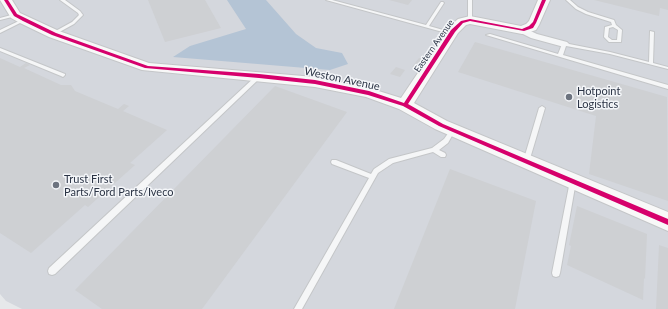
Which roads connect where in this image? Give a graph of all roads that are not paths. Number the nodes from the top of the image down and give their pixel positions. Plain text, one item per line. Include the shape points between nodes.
1 (62, 0) edge
2 (328, 0) edge
3 (470, 0) edge
4 (544, 0) edge
5 (568, 0) edge
6 (8, 1) edge
7 (442, 2) dead end
8 (20, 18) junction
9 (0, 19) edge
10 (470, 20) junction
11 (427, 26) junction
12 (614, 26) junction
13 (522, 30) junction
14 (0, 32) edge
15 (652, 32) dead end
16 (452, 33) junction
17 (54, 34) junction
18 (488, 35) dead end
19 (611, 41) junction
20 (564, 44) junction
21 (0, 49) edge
22 (610, 53) junction
23 (560, 56) junction
24 (650, 64) junction
25 (668, 68) edge
26 (63, 75) dead end
27 (259, 76) junction
28 (668, 87) edge
29 (405, 105) junction
30 (542, 108) dead end
31 (454, 131) junction
32 (434, 150) junction
33 (443, 155) dead end
34 (334, 162) dead end
35 (526, 162) junction
36 (373, 177) junction
37 (573, 182) junction
38 (668, 222) edge
39 (52, 271) dead end
40 (556, 273) dead end
41 (298, 309) edge

1 - 17 lane via 81,15
2 - 11 lane
3 - 10 lane
4 - 13 street via 532,27
5 - 12 lane via 587,13 614,21
6 - 8 street
7 - 11 lane
8 - 9 lane
8 - 14 lane
8 - 17 street, Weston Avenue
10 - 13 street, Eastern Avenue
10 - 16 street, Eastern Avenue via 462,22
11 - 16 lane
12 - 19 lane via 607,27 606,37
12 - 19 lane via 620,30 619,41
13 - 20 street
15 - 24 lane
16 - 29 street, Eastern Avenue
17 - 27 street, Weston Avenue via 147,67
18 - 23 lane
19 - 22 lane
20 - 22 lane
20 - 23 lane
21 - 26 lane
22 - 24 lane
23 - 28 lane
24 - 25 lane
27 - 29 street, Weston Avenue via 315,82 369,93
27 - 39 lane
29 - 31 street, Weston Avenue
30 - 35 lane
31 - 32 lane
31 - 35 street, Weston Avenue
32 - 33 lane
32 - 36 lane via 391,161 376,171
34 - 36 lane
35 - 37 street, Weston Avenue
36 - 41 lane
37 - 38 street, Weston Avenue
37 - 40 lane

